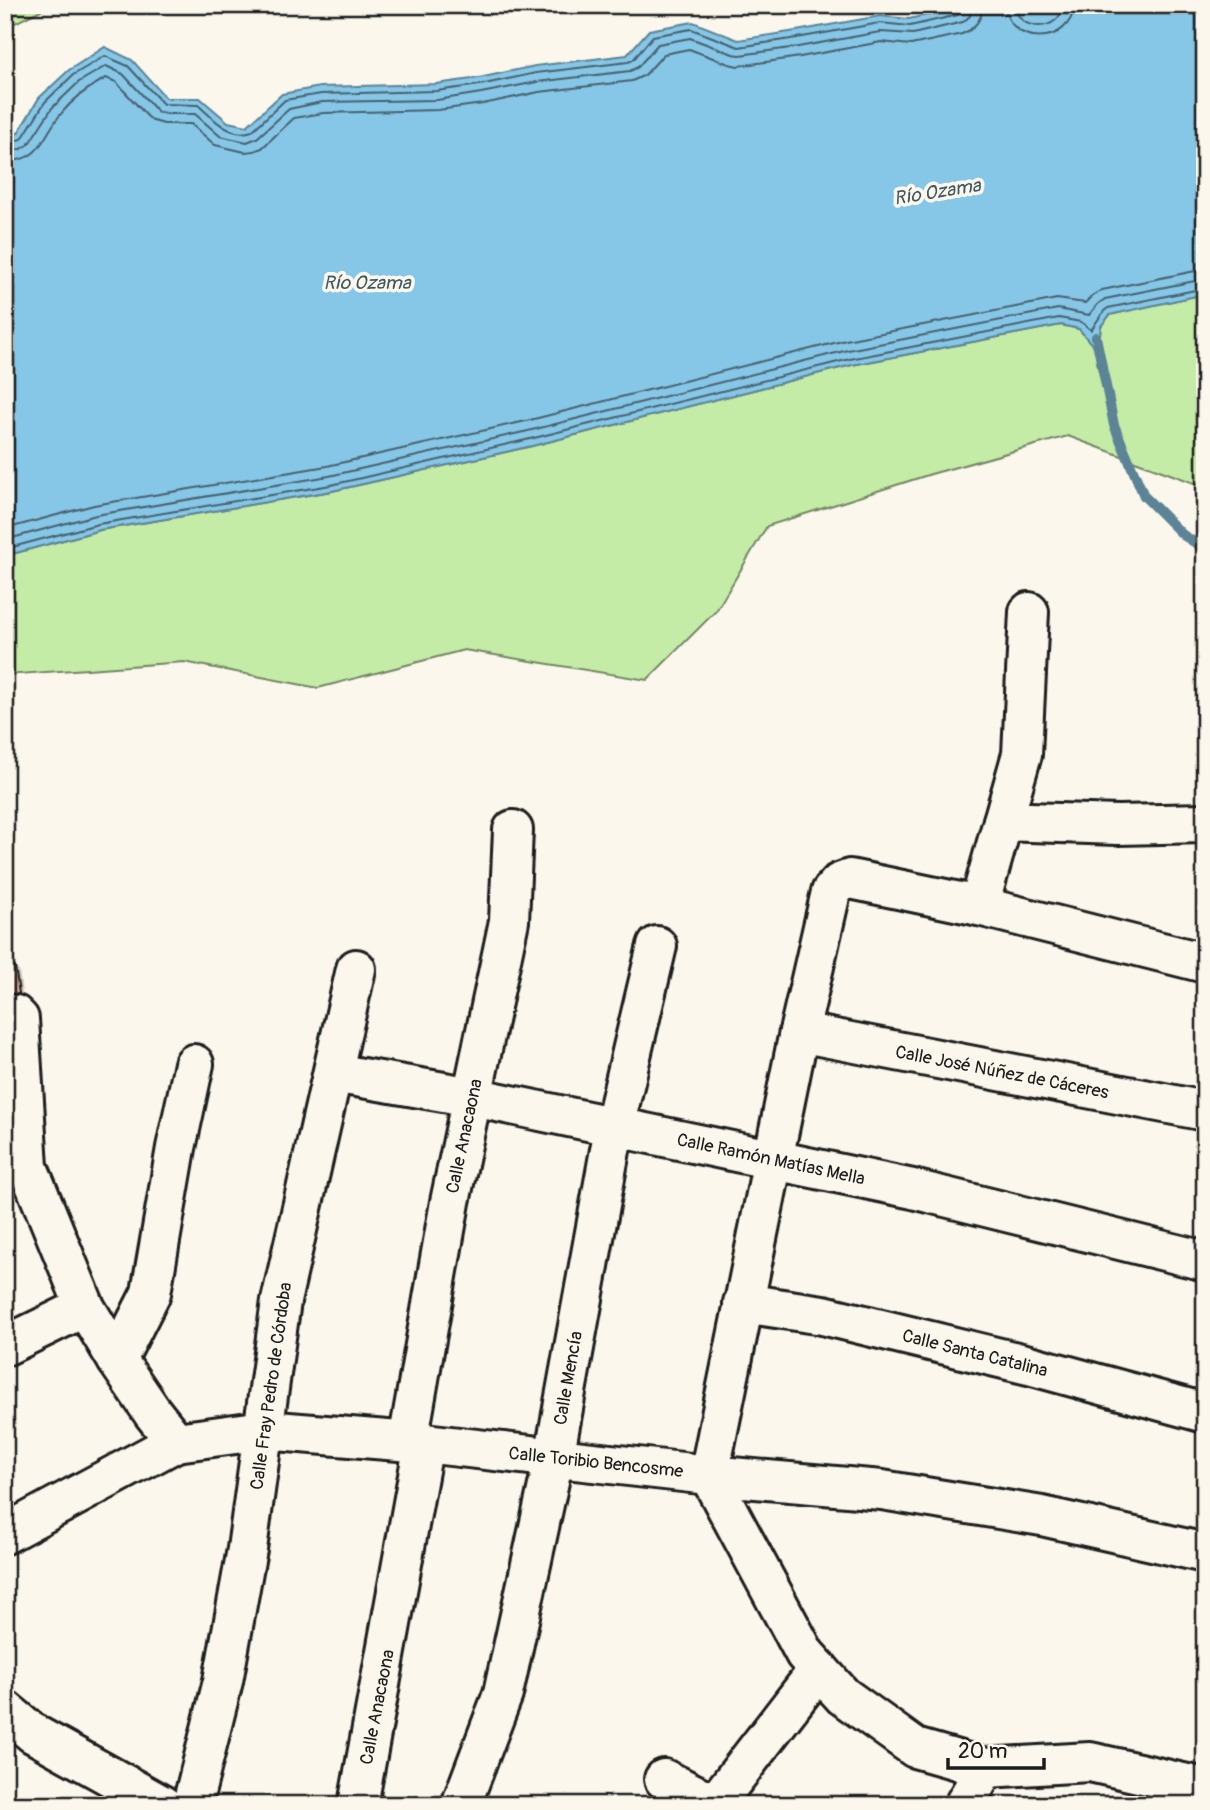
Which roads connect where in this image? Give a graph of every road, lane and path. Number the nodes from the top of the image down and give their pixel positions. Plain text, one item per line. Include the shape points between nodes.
1 (1029, 612) dead end
2 (1003, 821) junction
3 (1205, 823) edge
4 (513, 830) dead end
5 (979, 906) junction
6 (657, 946) dead end
7 (1205, 962) edge
8 (356, 969) dead end
9 (12, 1017) edge
10 (799, 1032) junction
11 (194, 1064) dead end
12 (333, 1073) junction
13 (472, 1097) junction
14 (1205, 1111) edge
15 (614, 1128) junction
16 (773, 1160) junction
17 (17, 1172) edge
18 (1205, 1261) edge
19 (743, 1303) junction
20 (85, 1307) junction
21 (5, 1346) edge
22 (117, 1360) junction
23 (1205, 1413) edge
24 (264, 1430) junction
25 (176, 1442) junction
26 (416, 1442) junction
27 (554, 1458) junction
28 (709, 1475) junction
29 (5, 1534) edge
30 (1205, 1553) edge
31 (819, 1669) junction
32 (5, 1710) edge
33 (985, 1768) junction
34 (664, 1779) dead end
35 (1205, 1788) edge
36 (714, 1804) edge
37 (162, 1805) edge
38 (192, 1805) edge
39 (358, 1805) edge
40 (461, 1805) edge
41 (964, 1805) edge

1 - 2 street via 1022,754
2 - 3 street
2 - 5 street
4 - 13 street, Calle Anacaona via 509,921
5 - 7 street
5 - 10 street via 850,879 839,883 831,892
6 - 15 street, Calle Mencía
8 - 12 street, Calle Fray Pedro de Córdoba
9 - 17 street
10 - 14 street, Calle José Núñez de Cáceres
10 - 16 street
11 - 22 street via 150,1293
12 - 13 street, Calle Ramón Matías Mella
12 - 24 street, Calle Fray Pedro de Córdoba via 281,1301
13 - 15 street, Calle Ramón Matías Mella
13 - 26 street, Calle Anacaona via 450,1202
15 - 16 street, Calle Ramón Matías Mella
15 - 27 street, Calle Mencía
16 - 18 street, Calle Ramón Matías Mella via 913,1189
16 - 19 street
17 - 20 street
19 - 23 street, Calle Santa Catalina via 824,1315
19 - 28 street
20 - 21 street
20 - 22 street
22 - 25 street
24 - 25 street, Calle Toribio Bencosme
24 - 26 street, Calle Toribio Bencosme
24 - 38 street, Calle Fray Pedro de Córdoba via 223,1681
25 - 29 street, Calle Toribio Bencosme
26 - 27 street, Calle Toribio Bencosme
26 - 39 street, Calle Anacaona
27 - 28 street, Calle Toribio Bencosme
27 - 40 street, Calle Mencía via 503,1694
28 - 30 street, Calle Toribio Bencosme via 908,1494 1042,1516
28 - 31 street via 805,1654
31 - 33 street via 843,1696 915,1748
31 - 36 street
32 - 37 street via 34,1734
33 - 35 street via 1090,1762
33 - 41 street
34 - 36 street

